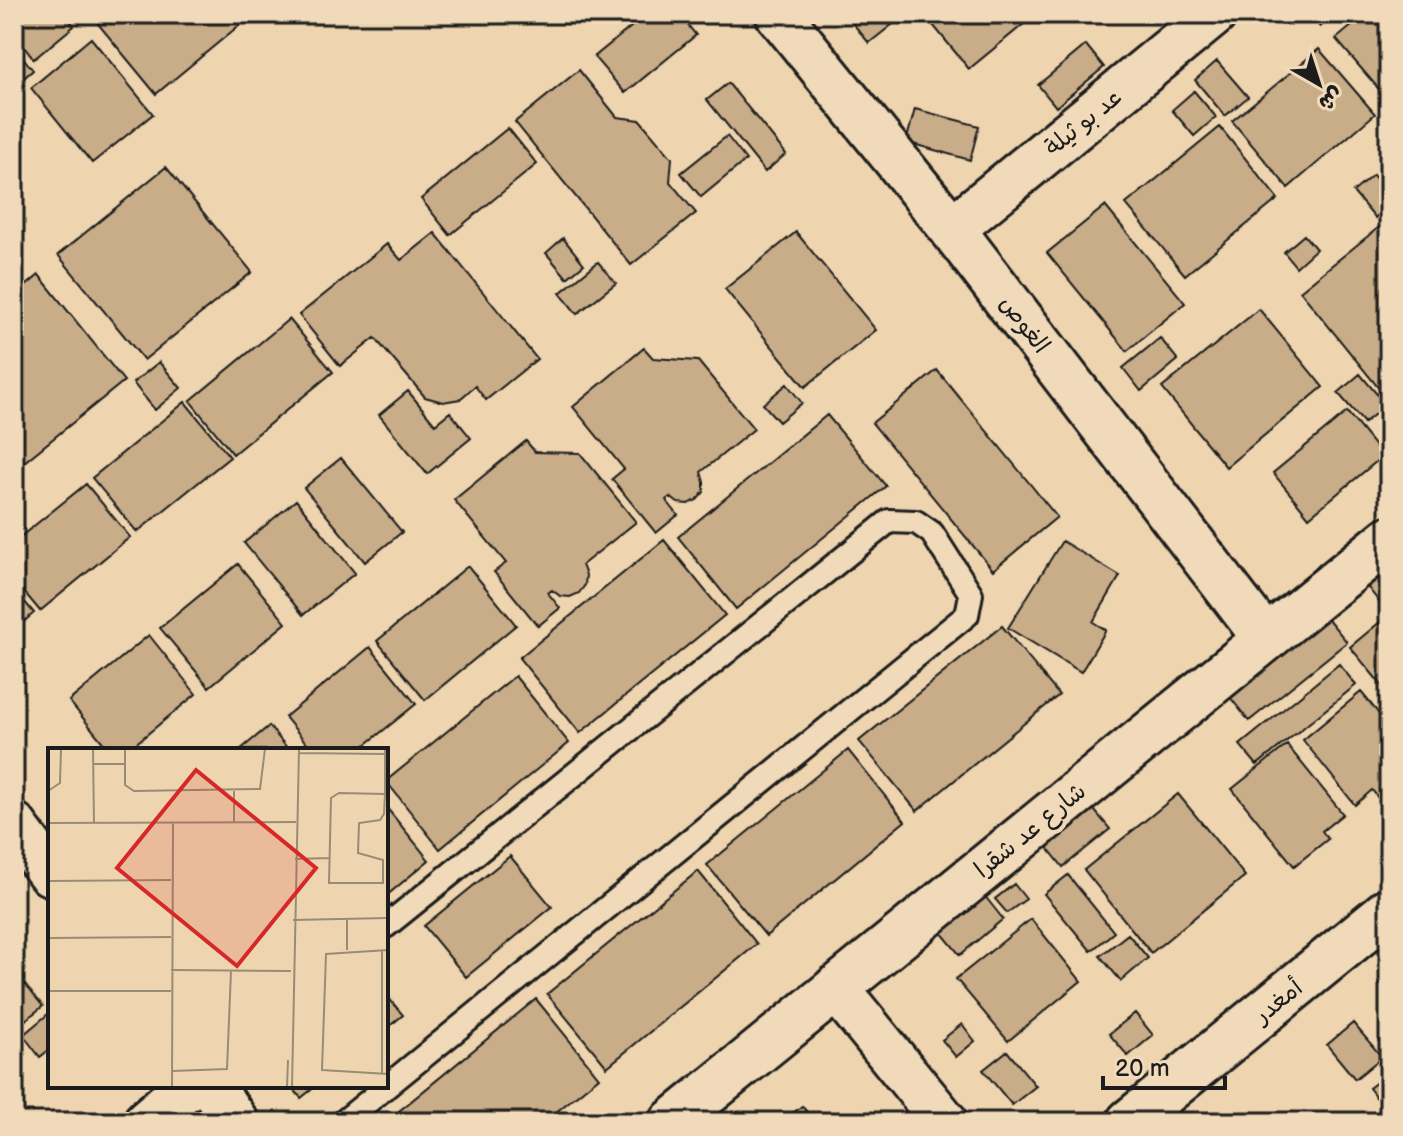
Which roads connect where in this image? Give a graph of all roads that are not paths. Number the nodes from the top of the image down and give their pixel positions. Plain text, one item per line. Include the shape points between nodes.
1 (778, 14) edge
2 (1214, 14) edge
3 (952, 229) junction
4 (1389, 539) edge
5 (1266, 639) junction
6 (14, 825) edge
7 (48, 870) edge
8 (1389, 910) edge
9 (388, 924) edge
10 (836, 988) junction
11 (388, 1085) edge
12 (186, 1088) edge
13 (212, 1088) edge
14 (385, 1088) edge
15 (146, 1122) edge
16 (236, 1122) edge
17 (343, 1122) edge
18 (672, 1122) edge
19 (945, 1122) edge
20 (1129, 1122) edge

1 - 3 street, الغوص
2 - 3 street, عد بو ثيلة
3 - 5 street, الغوص
4 - 5 street, شارع عد شقرا
5 - 10 street, شارع عد شقرا
6 - 7 street
8 - 20 street, أمغدر
9 - 11 lane via 889,521 916,522 932,533 971,594 967,615
10 - 18 street, شارع عد شقرا
10 - 19 street
12 - 15 street
13 - 16 street
14 - 17 lane

